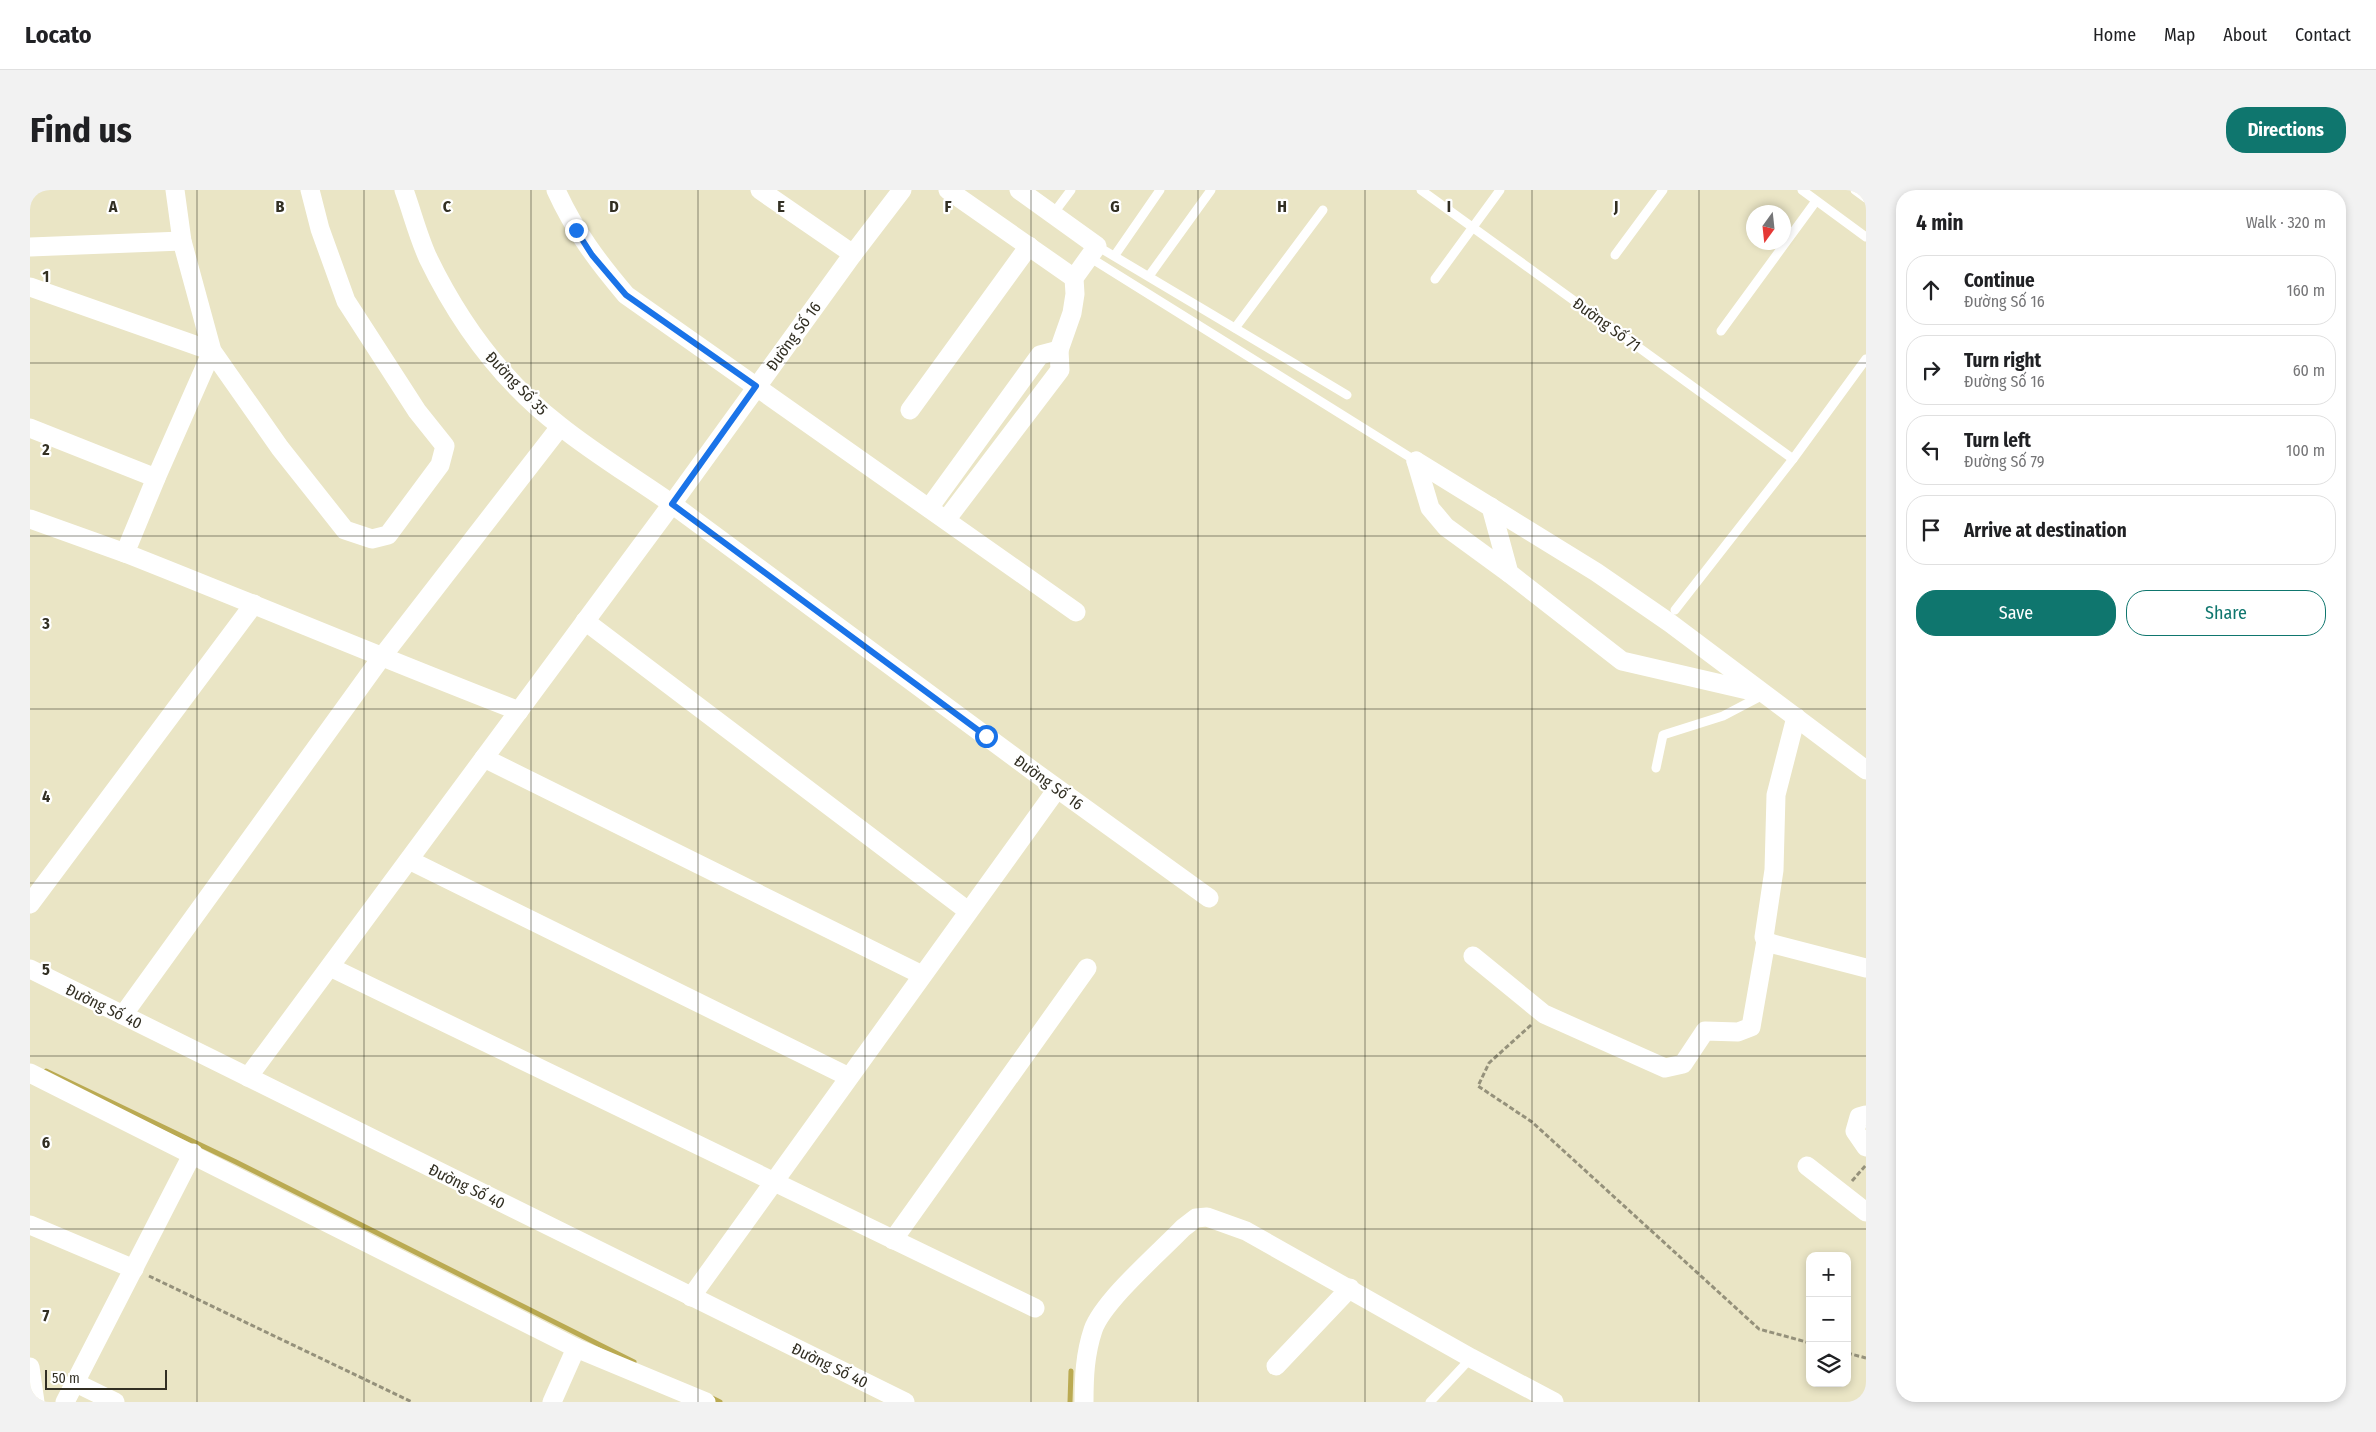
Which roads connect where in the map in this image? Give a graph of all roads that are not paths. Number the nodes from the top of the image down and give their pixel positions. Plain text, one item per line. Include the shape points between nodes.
1 (175, 190) edge
2 (310, 190) edge
3 (404, 190) edge
4 (556, 190) edge
5 (760, 190) edge
6 (902, 190) edge
7 (948, 190) edge
8 (1019, 190) edge
9 (1071, 190) edge
10 (1160, 190) edge
11 (1211, 190) edge
12 (1421, 190) edge
13 (1500, 190) edge
14 (1663, 190) edge
15 (1802, 190) edge
16 (1855, 190) edge
17 (1866, 198) edge
18 (1816, 200) junction
19 (1323, 210) dead end
20 (1053, 214) junction
21 (1472, 227) junction
22 (1866, 237) edge
23 (182, 241) junction
24 (1029, 246) junction
25 (30, 247) edge
26 (1093, 251) junction
27 (853, 254) junction
28 (1615, 255) dead end
29 (1115, 256) junction
30 (1149, 276) junction
31 (1074, 278) junction
32 (1435, 279) dead end
33 (30, 287) edge
34 (1235, 328) junction
35 (1722, 331) dead end
36 (1059, 350) junction
37 (212, 351) junction
38 (1866, 359) edge
39 (756, 386) junction
40 (1348, 395) dead end
41 (910, 410) dead end
42 (560, 426) junction
43 (30, 428) edge
44 (1793, 459) junction
45 (1416, 461) junction
46 (156, 478) junction
47 (672, 504) junction
48 (1491, 507) junction
49 (929, 508) junction
50 (30, 519) edge
51 (946, 520) junction
52 (126, 552) junction
53 (1510, 573) junction
54 (254, 604) junction
55 (1676, 610) dead end
56 (1076, 612) dead end
57 (585, 621) junction
58 (381, 658) junction
59 (1765, 694) junction
60 (519, 711) junction
61 (1796, 717) junction
62 (484, 758) junction
63 (1656, 768) dead end
64 (1866, 770) edge
65 (1057, 788) junction
66 (409, 860) junction
67 (1209, 898) dead end
68 (30, 904) edge
69 (968, 911) junction
70 (1766, 942) junction
71 (1473, 956) dead end
72 (330, 967) junction
73 (30, 968) edge
74 (1086, 968) dead end
75 (1866, 968) edge
76 (922, 975) junction
77 (123, 1015) junction
78 (30, 1072) edge
79 (248, 1077) junction
80 (849, 1077) junction
81 (1866, 1115) edge
82 (1866, 1148) edge
83 (193, 1153) junction
84 (1807, 1166) dead end
85 (773, 1183) junction
86 (1866, 1212) edge
87 (30, 1225) edge
88 (893, 1240) junction
89 (134, 1268) junction
90 (1350, 1288) junction
91 (691, 1297) junction
92 (1035, 1308) dead end
93 (576, 1348) junction
94 (1471, 1358) junction
95 (1276, 1366) dead end
96 (30, 1367) edge
97 (76, 1383) junction
98 (36, 1402) edge
99 (65, 1402) edge
100 (115, 1402) edge
101 (552, 1402) edge
102 (706, 1402) edge
103 (905, 1402) edge
104 (1084, 1402) edge
105 (1430, 1402) edge
106 (1554, 1402) edge

1 - 23 street
2 - 37 street via 320,229 346,301 417,411 445,446 440,465 388,536 372,539 345,530 280,448
3 - 42 street, Đường Số 35 via 428,257 466,324 491,360
4 - 39 street via 568,218 592,255 626,295
5 - 27 street
6 - 27 street, Đường Số 16
7 - 24 street
8 - 20 street
9 - 20 lane
10 - 29 lane
11 - 30 lane
12 - 21 lane, Đường Số 71
13 - 21 lane
14 - 28 lane
15 - 18 lane
16 - 17 lane
18 - 22 lane
18 - 35 lane
19 - 34 lane
20 - 26 street
21 - 32 lane
21 - 44 lane, Đường Số 71
23 - 25 street
23 - 37 street
24 - 31 street
24 - 41 street
26 - 29 lane
26 - 31 street
26 - 45 lane
27 - 39 street, Đường Số 16
29 - 30 lane
30 - 34 lane
31 - 36 street via 1072,313
33 - 37 street
34 - 40 lane
36 - 49 street via 1040,355
36 - 51 street via 1060,370
37 - 46 street
38 - 44 lane
39 - 47 street, Đường Số 16
39 - 49 street
42 - 47 street, Đường Số 35
42 - 58 street
43 - 46 street
44 - 55 lane
45 - 48 street
45 - 53 street via 1430,508 1446,527
46 - 52 street
47 - 57 street
47 - 65 street, Đường Số 16
48 - 53 street
48 - 59 street via 1604,578
49 - 51 street
50 - 52 street
51 - 56 street
52 - 54 street
53 - 59 street via 1622,661
54 - 58 street
54 - 68 street
57 - 60 street
57 - 69 street
58 - 60 street
58 - 77 street
59 - 61 street
59 - 63 lane via 1723,716 1663,735
60 - 62 street
61 - 64 street
61 - 70 street via 1776,795 1774,870 1764,937
62 - 66 street
62 - 76 street
65 - 67 street, Đường Số 16
65 - 69 street
66 - 72 street
66 - 80 street
69 - 76 street
70 - 71 street via 1750,1027 1738,1032 1705,1031 1683,1064 1665,1068 1544,1014
70 - 75 street
72 - 79 street
72 - 85 street
73 - 77 street, Đường Số 40
74 - 88 street
76 - 80 street
77 - 79 street, Đường Số 40
78 - 83 street
79 - 91 street, Đường Số 40
80 - 85 street
81 - 82 street via 1859,1117 1855,1131
83 - 89 street
83 - 93 street
84 - 86 street
85 - 88 street
85 - 91 street
87 - 89 street
88 - 92 street
89 - 97 street
90 - 94 street
90 - 95 street
90 - 104 street via 1246,1231 1207,1217 1196,1218 1111,1300 1093,1329 1084,1364
91 - 103 street, Đường Số 40
93 - 101 street
93 - 102 street
94 - 105 lane
94 - 106 street
96 - 98 street
97 - 99 street
97 - 100 street

